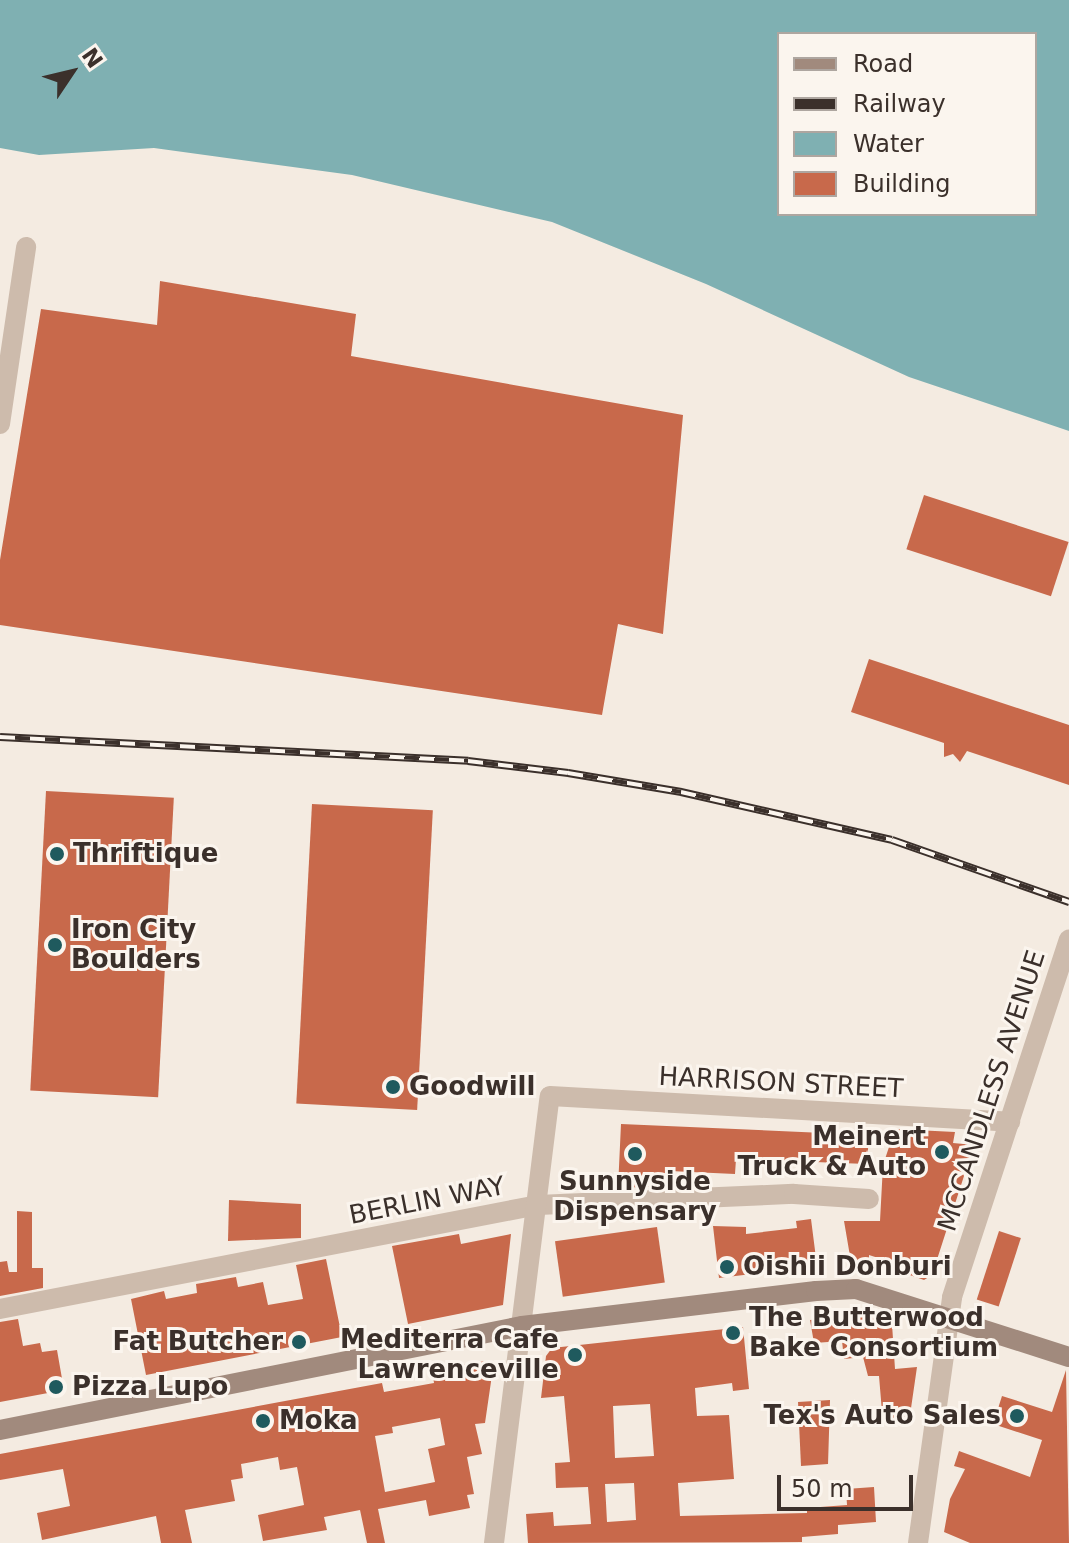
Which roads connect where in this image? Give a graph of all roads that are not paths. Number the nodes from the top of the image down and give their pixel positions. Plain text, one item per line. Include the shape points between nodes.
1 (26, 247) dead end
2 (0, 424) edge
3 (1069, 940) edge
4 (1010, 1122) junction
5 (869, 1199) dead end
6 (538, 1205) junction
7 (0, 1309) edge
8 (949, 1317) junction
9 (522, 1326) junction
10 (1069, 1357) edge
11 (0, 1430) edge
12 (494, 1543) edge
13 (918, 1543) edge

1 - 2 street
3 - 4 street, MCCANDLESS AVENUE
4 - 6 street, HARRISON STREET via 550,1096
4 - 8 street, MCCANDLESS AVENUE
5 - 6 street, BERLIN WAY via 794,1194
6 - 7 street, BERLIN WAY
6 - 9 street
8 - 9 main road via 856,1289
8 - 10 main road
8 - 13 street, MCCANDLESS AVENUE
9 - 11 main road
9 - 12 street

